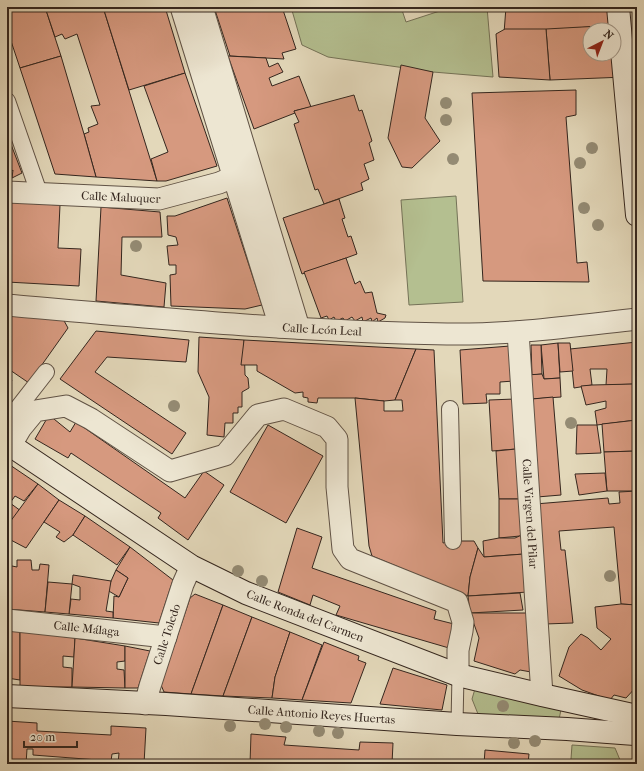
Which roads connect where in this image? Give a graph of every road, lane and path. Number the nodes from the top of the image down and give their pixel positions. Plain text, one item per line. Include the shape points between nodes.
1 (180, 7) edge
2 (202, 7) edge
3 (618, 7) edge
4 (7, 101) edge
5 (251, 169) junction
6 (233, 178) junction
7 (7, 192) edge
8 (39, 193) junction
9 (637, 215) edge
10 (7, 306) edge
11 (637, 320) edge
12 (289, 327) junction
13 (518, 332) junction
14 (46, 372) dead end
15 (450, 409) dead end
16 (7, 422) edge
17 (9, 444) edge
18 (453, 541) dead end
19 (183, 557) junction
20 (7, 620) edge
21 (166, 637) junction
22 (458, 674) junction
23 (542, 695) junction
24 (7, 696) edge
25 (145, 704) junction
26 (457, 724) junction
27 (636, 728) edge

1 - 6 street
2 - 5 street
3 - 9 main road
4 - 8 street
5 - 6 street, Calle Maluquer
5 - 12 street
6 - 8 street, Calle Maluquer via 159,199
6 - 12 street
7 - 8 street, Calle Maluquer
10 - 12 street, Calle León Leal
11 - 13 street, Calle León Leal
12 - 13 street, Calle León Leal via 448,334
13 - 23 street, Calle Virgen del Pilar
14 - 16 street
15 - 18 street
17 - 19 main road, Calle Ronda del Carmen
17 - 22 street via 35,412 66,406 91,419 170,471 225,455 258,414 284,409 326,427 337,439 337,487 343,548 350,559 457,602 463,622 458,650
19 - 21 street, Calle Toledo via 183,584
19 - 22 main road, Calle Ronda del Carmen via 247,587
20 - 21 street, Calle Málaga
21 - 25 street, Calle Toledo
22 - 23 main road, Calle Ronda del Carmen
22 - 26 lane
23 - 27 main road, Calle Ronda del Carmen
24 - 25 main road, Calle Antonio Reyes Huertas
25 - 26 main road, Calle Antonio Reyes Huertas
26 - 27 main road, Calle Antonio Reyes Huertas via 568,729

